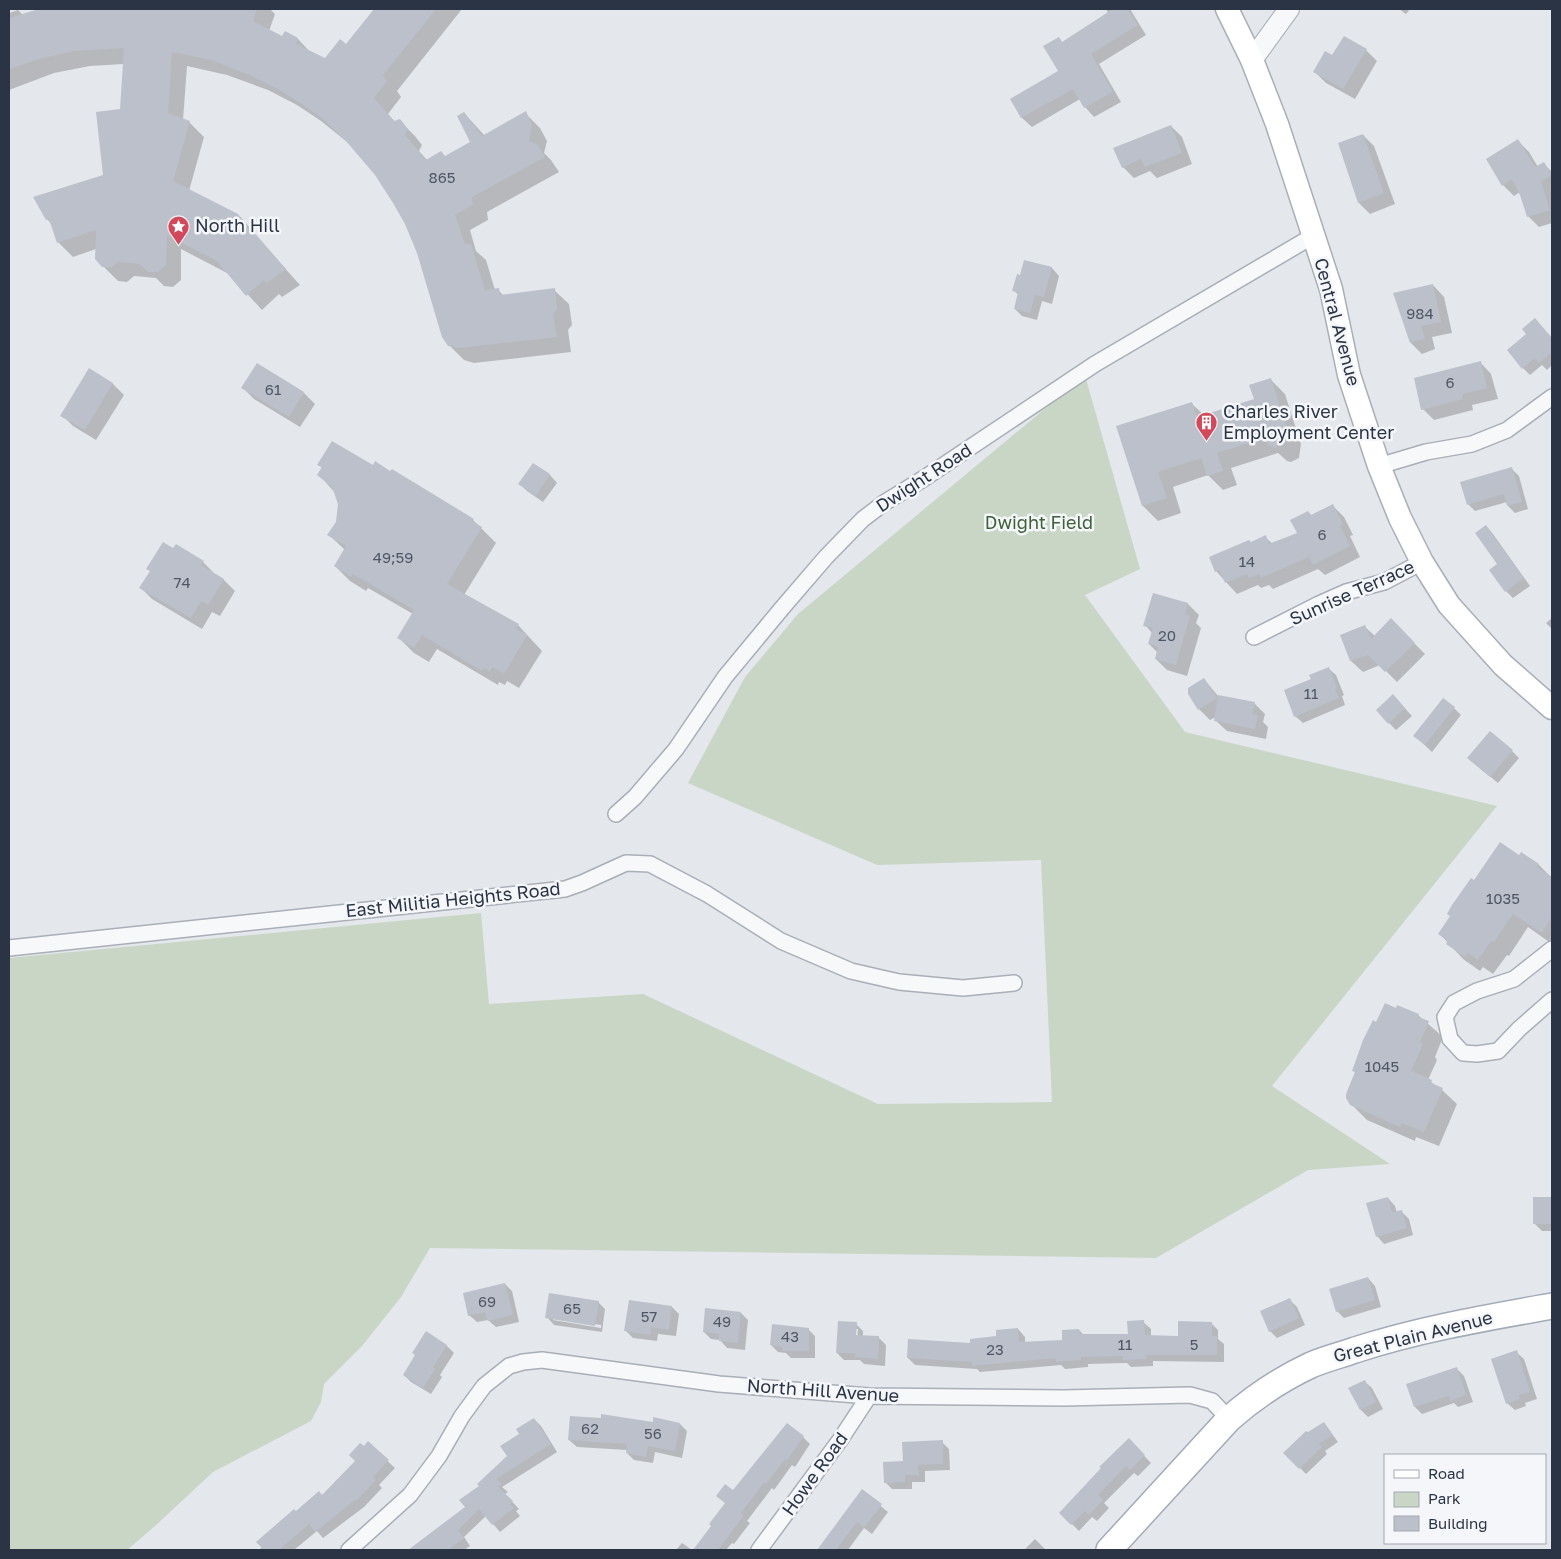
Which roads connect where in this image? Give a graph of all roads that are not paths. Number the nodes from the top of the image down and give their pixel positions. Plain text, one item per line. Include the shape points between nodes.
1 (1226, 9) edge
2 (1289, 9) edge
3 (1252, 60) junction
4 (1313, 236) junction
5 (1552, 397) edge
6 (1379, 466) junction
7 (1422, 562) junction
8 (1254, 637) dead end
9 (1552, 708) edge
10 (616, 814) dead end
11 (9, 948) edge
12 (1552, 949) edge
13 (1014, 983) dead end
14 (1552, 1000) edge
15 (1552, 1306) edge
16 (868, 1396) junction
17 (1229, 1419) junction
18 (349, 1550) edge
19 (759, 1550) edge
20 (1109, 1550) edge

1 - 3 main road, Central Avenue
2 - 3 street
3 - 4 main road, Central Avenue
4 - 6 main road, Central Avenue via 1331,289 1349,375
4 - 10 street, Dwight Road via 1095,364 863,519 777,614 725,677 676,749
5 - 6 street via 1507,430 1472,444 1426,452
6 - 7 main road, Central Avenue
7 - 8 street, Sunrise Terrace via 1384,582 1346,592 1319,604
7 - 9 main road, Central Avenue via 1449,605 1503,665
11 - 13 street, East Militia Heights Road via 565,889 626,862 650,864 707,894 781,942 851,970 899,982 962,988
12 - 14 street via 1514,979 1477,991 1454,1003 1445,1017 1450,1039 1463,1053 1498,1051
15 - 17 main road, Great Plain Avenue via 1463,1321 1384,1341 1313,1364 1279,1381
16 - 17 street, North Hill Avenue via 1064,1398 1190,1395 1212,1401
16 - 18 street, North Hill Avenue via 719,1384 542,1360 509,1366 484,1386 410,1495
16 - 19 street, Howe Road via 840,1440
17 - 20 main road, Great Plain Avenue

